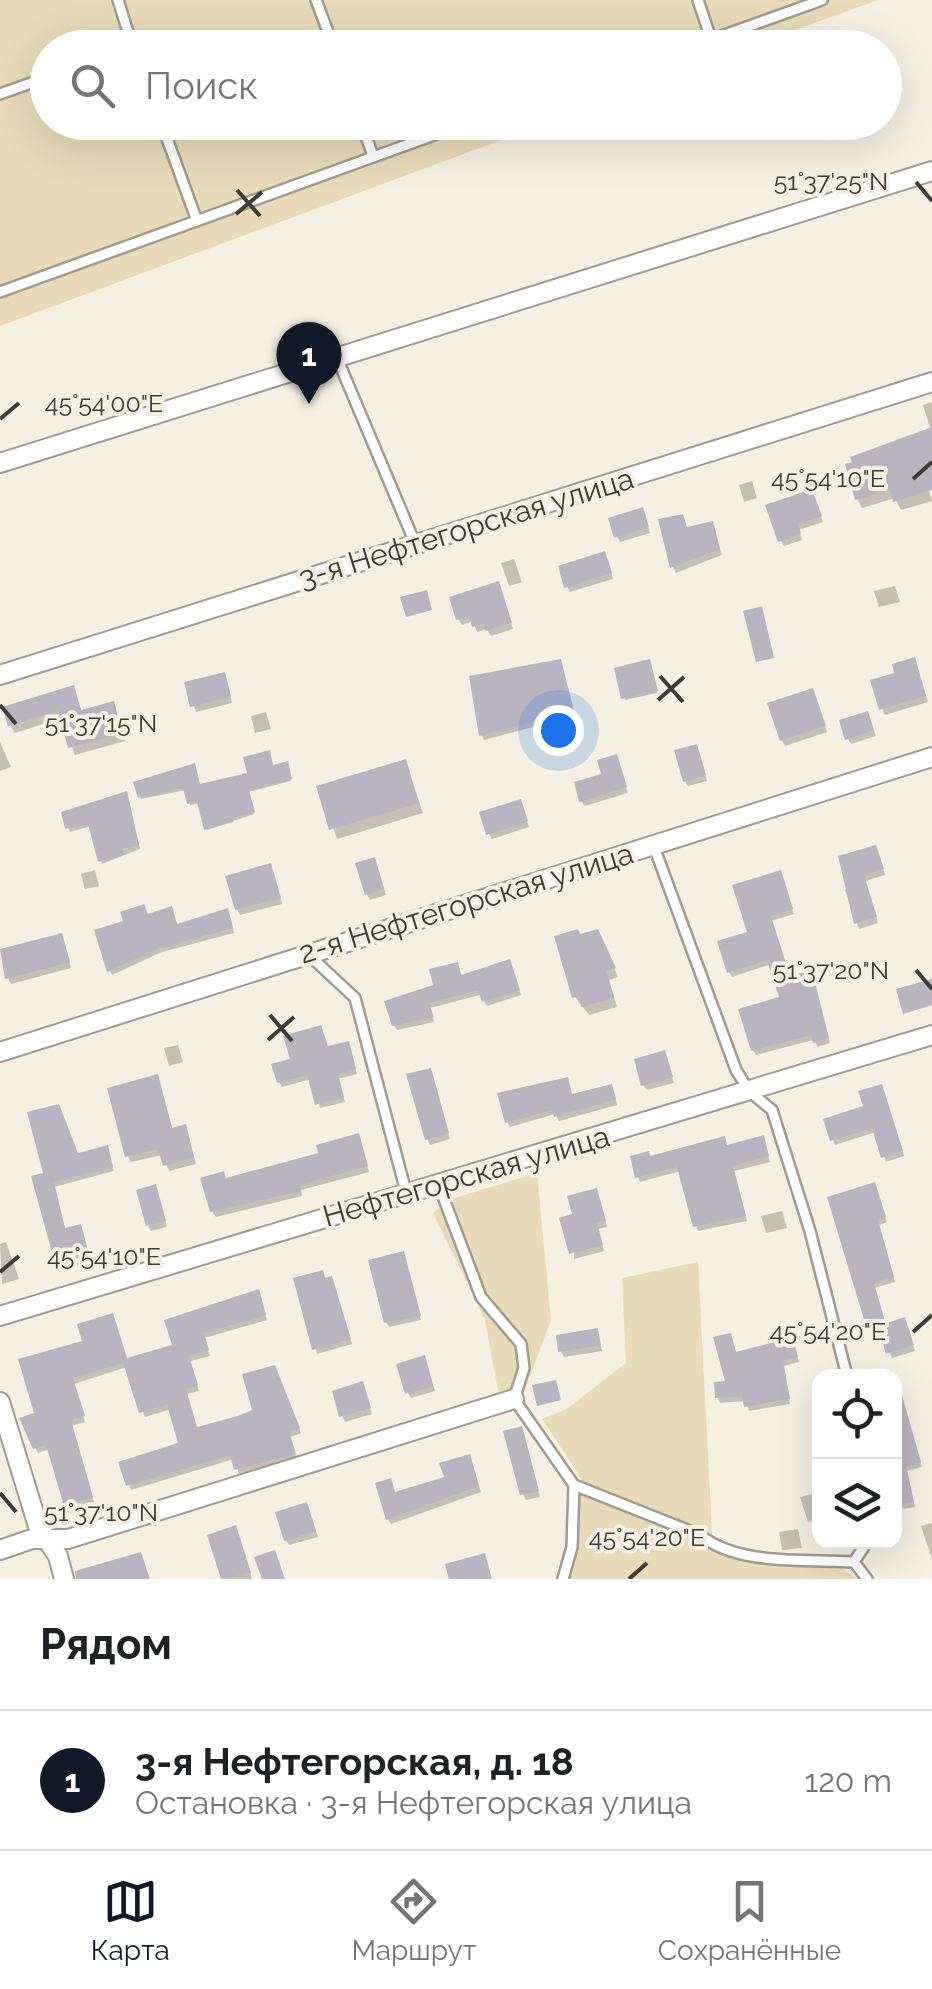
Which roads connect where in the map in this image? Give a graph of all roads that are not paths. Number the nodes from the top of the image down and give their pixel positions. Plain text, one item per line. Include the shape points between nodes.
1 (118, 0) edge
2 (316, 0) edge
3 (698, 0) edge
4 (822, 0) edge
5 (127, 30) edge
6 (327, 30) edge
7 (708, 30) edge
8 (737, 30) edge
9 (30, 83) edge
10 (0, 94) edge
11 (167, 140) edge
12 (368, 140) edge
13 (419, 140) edge
14 (374, 156) junction
15 (932, 171) edge
16 (197, 221) junction
17 (0, 292) edge
18 (338, 358) junction
19 (932, 382) edge
20 (0, 463) edge
21 (415, 543) junction
22 (0, 675) edge
23 (932, 757) edge
24 (654, 844) junction
25 (305, 954) junction
26 (932, 1036) edge
27 (0, 1052) edge
28 (749, 1091) junction
29 (439, 1186) junction
30 (406, 1192) junction
31 (0, 1316) edge
32 (845, 1369) edge
33 (514, 1400) junction
34 (0, 1402) edge
35 (574, 1485) junction
36 (47, 1540) junction
37 (862, 1549) edge
38 (0, 1550) edge
39 (854, 1562) junction
40 (64, 1579) edge
41 (563, 1579) edge
42 (867, 1579) edge

1 - 5 lane
2 - 6 lane
3 - 7 lane
4 - 8 lane
9 - 10 lane
11 - 16 lane
12 - 14 lane
13 - 14 lane
14 - 16 lane
15 - 18 street
16 - 17 lane
18 - 20 street
18 - 21 lane
19 - 21 street, 3-я Нефтегорская улица
21 - 22 street, 3-я Нефтегорская улица
23 - 24 street, 2-я Нефтегорская улица
24 - 25 street, 2-я Нефтегорская улица
24 - 28 lane
25 - 27 street, 2-я Нефтегорская улица
25 - 30 lane via 355,998
26 - 28 street, Нефтегорская улица
28 - 29 street, Нефтегорская улица
28 - 32 lane via 772,1110
29 - 30 street, Нефтегорская улица
29 - 33 lane via 480,1297 521,1344 524,1368
30 - 31 street, Нефтегорская улица
33 - 35 lane
33 - 36 street
34 - 36 street
35 - 39 lane via 700,1535 716,1548
35 - 41 lane via 572,1547
36 - 38 street
36 - 40 street
37 - 39 lane
39 - 42 lane

